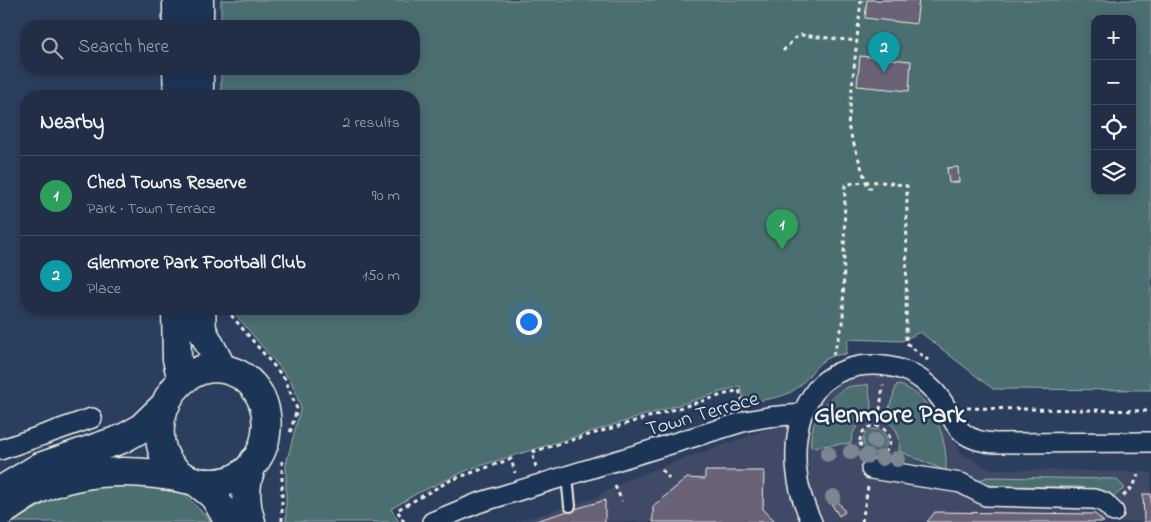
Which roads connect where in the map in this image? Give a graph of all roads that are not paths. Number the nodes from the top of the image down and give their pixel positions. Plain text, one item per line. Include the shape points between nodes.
1 (177, 0) edge
2 (199, 0) edge
3 (177, 20) edge
4 (199, 20) edge
5 (178, 75) edge
6 (199, 75) edge
7 (178, 90) edge
8 (199, 90) edge
9 (176, 315) edge
10 (201, 315) edge
11 (222, 368) junction
12 (182, 381) junction
13 (166, 404) junction
14 (802, 414) junction
15 (92, 418) dead end
16 (1151, 442) edge
17 (0, 450) edge
18 (254, 461) junction
19 (871, 469) road end
20 (567, 477) junction
21 (193, 480) junction
22 (0, 491) edge
23 (570, 506) dead end
24 (0, 513) edge
25 (1117, 517) edge
26 (229, 522) edge
27 (251, 522) edge
28 (432, 522) edge
29 (812, 522) edge

1 - 3 main road
2 - 4 main road
5 - 7 main road
6 - 8 main road
9 - 12 main road via 177,359
10 - 11 main road via 202,330
11 - 12 main road via 201,369
11 - 18 main road via 251,382 264,402 267,432
12 - 13 main road
13 - 21 main road via 159,430 161,448 169,465 178,474
13 - 22 main road via 140,430 46,465
14 - 16 street via 814,393 831,377 859,367 889,366 911,372 930,386 943,401 956,427 977,441
14 - 20 street, Town Terrace via 746,421
14 - 29 street via 797,434 796,467 802,498
15 - 17 street
18 - 21 main road via 235,478 224,482
18 - 27 main road via 246,489
19 - 25 street via 961,483 986,496 1094,499 1104,502
20 - 23 lane
20 - 28 street, Town Terrace via 464,508
21 - 24 main road via 145,472 84,476 38,490
21 - 26 main road via 208,489

